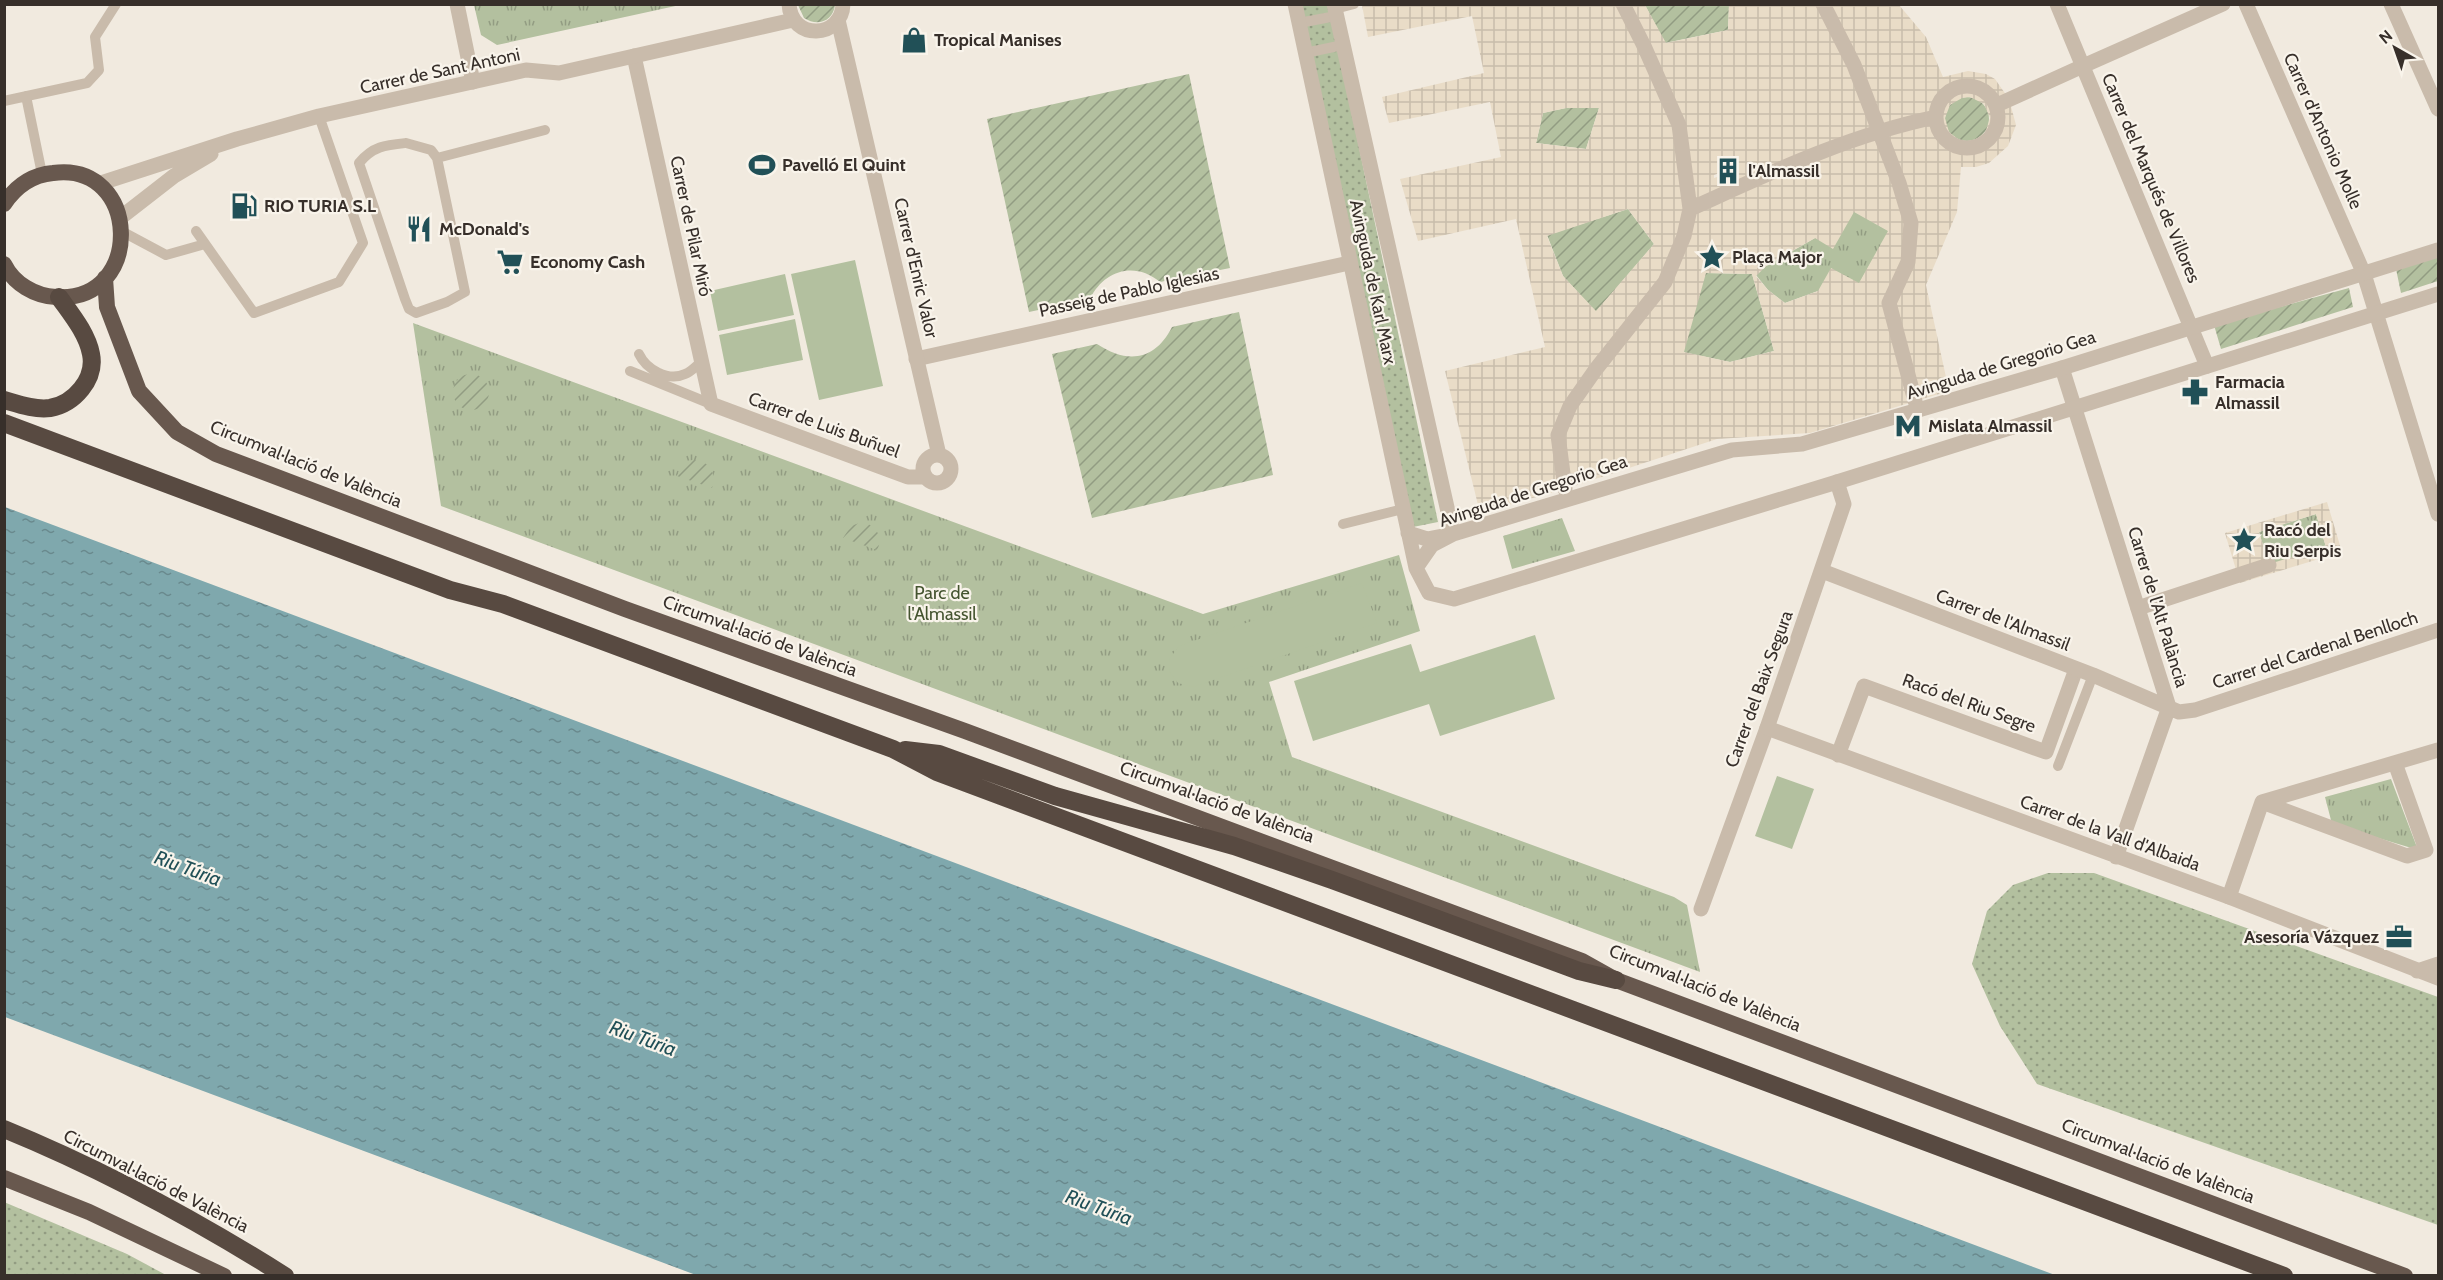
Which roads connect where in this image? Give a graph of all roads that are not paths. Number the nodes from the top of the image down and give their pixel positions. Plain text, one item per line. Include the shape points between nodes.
1 (116, 4) edge
2 (457, 4) edge
3 (789, 4) edge
4 (1295, 4) edge
5 (1354, 4) edge
6 (1623, 4) edge
7 (1823, 4) edge
8 (2057, 4) edge
9 (2223, 4) edge
10 (2246, 4) edge
11 (2391, 4) edge
12 (844, 9) edge
13 (1335, 10) edge
14 (793, 20) junction
15 (1299, 23) junction
16 (1343, 45) junction
17 (1305, 53) junction
18 (634, 56) junction
19 (2083, 66) junction
20 (473, 82) junction
21 (26, 96) junction
22 (4, 101) edge
23 (1997, 105) junction
24 (2439, 109) edge
25 (319, 116) junction
26 (1936, 117) junction
27 (545, 130) dead end
28 (1879, 131) junction
29 (237, 139) junction
30 (436, 158) junction
31 (42, 174) junction
32 (98, 184) junction
33 (4, 204) edge
34 (1690, 209) junction
35 (122, 225) junction
36 (196, 231) dead end
37 (205, 244) junction
38 (2439, 250) edge
39 (1349, 263) junction
40 (4, 264) edge
41 (2364, 274) junction
42 (105, 278) junction
43 (2439, 294) edge
44 (59, 297) junction
45 (2377, 314) junction
46 (2192, 328) junction
47 (639, 354) dead end
48 (916, 359) junction
49 (701, 362) junction
50 (2207, 366) junction
51 (2061, 368) junction
52 (630, 372) dead end
53 (4, 400) edge
54 (1915, 401) dead end
55 (711, 404) junction
56 (2075, 407) junction
57 (4, 423) edge
58 (939, 455) junction
59 (925, 477) junction
60 (1837, 482) junction
61 (1565, 489) dead end
62 (1403, 509) junction
63 (2439, 514) edge
64 (1343, 524) dead end
65 (1408, 533) junction
66 (1453, 534) junction
67 (2269, 565) dead end
68 (1416, 568) junction
69 (1822, 571) junction
70 (2138, 608) junction
71 (2439, 630) edge
72 (2076, 669) junction
73 (2093, 675) junction
74 (2169, 707) junction
75 (1767, 728) junction
76 (893, 749) junction
77 (2439, 750) edge
78 (1838, 755) junction
79 (2395, 764) junction
80 (2058, 766) dead end
81 (2262, 802) junction
82 (2116, 857) junction
83 (2229, 897) junction
84 (1701, 909) dead end
85 (2439, 964) edge
86 (2417, 971) junction
87 (2439, 978) edge
88 (1616, 980) junction
89 (4, 1129) edge
90 (4, 1178) edge
91 (171, 1253) junction
92 (204, 1275) edge
93 (224, 1275) edge
94 (285, 1275) edge
95 (2284, 1275) edge
96 (2405, 1275) edge

1 - 21 lane via 95,36 99,70 87,83
2 - 20 street
3 - 14 street
4 - 15 street, Avinguda de Karl Marx
5 - 13 lane
6 - 34 street via 1679,125
7 - 28 street via 1854,65
8 - 19 street, Carrer del Marqués de Villores
9 - 19 street
10 - 41 street, Carrer d'Antonio Molle
11 - 24 street
12 - 14 street via 832,27 815,32
12 - 48 street, Carrer d'Enric Valor
13 - 15 lane
13 - 16 street, Avinguda de Karl Marx
14 - 18 street, Carrer de Sant Antoni
15 - 17 street, Avinguda de Karl Marx
16 - 17 lane
16 - 66 street, Avinguda de Karl Marx
17 - 39 street, Avinguda de Karl Marx
18 - 20 street, Carrer de Sant Antoni via 559,73 526,70
18 - 49 street, Carrer de Pilar Miró
19 - 23 street
19 - 46 street, Carrer del Marqués de Villores
20 - 25 street, Carrer de Sant Antoni
21 - 22 lane
21 - 31 lane
23 - 26 street via 1982,89 1961,86 1943,97
23 - 26 street via 1999,115 1994,134 1987,142 1969,149 1959,148 1942,137
25 - 29 street, Carrer de Sant Antoni
25 - 37 lane via 363,243 339,282 254,314
26 - 28 street
27 - 30 lane
28 - 34 street via 1791,163
28 - 54 street via 1911,223 1908,261 1889,303
29 - 32 street, Carrer de Sant Antoni
29 - 35 street, Carrer de Sant Antoni via 174,176
30 - 30 lane via 431,150 406,143 380,146 367,153 360,163 405,299 409,309 416,313 465,292
31 - 32 highway via 75,173
31 - 33 highway via 18,187
32 - 35 highway via 107,193
34 - 61 street via 1684,236 1665,282 1570,406 1558,435
35 - 37 lane via 166,255
35 - 42 highway via 118,258
36 - 37 lane
38 - 41 street, Avinguda de Gregorio Gea
39 - 48 street, Passeig de Pablo Iglesias
39 - 62 street, Avinguda de Karl Marx
40 - 44 highway via 31,291
41 - 45 street, Carrer d'Antonio Molle
41 - 46 street, Avinguda de Gregorio Gea
42 - 44 highway via 87,291
42 - 88 highway, Circumval·lació de València via 107,307 139,391 177,432 216,454 1582,961
43 - 45 street
44 - 53 highway via 80,327 91,355 90,376 67,402 50,408
45 - 50 street
45 - 63 street, Carrer d'Antonio Molle
46 - 50 street, Carrer del Marqués de Villores
46 - 51 street, Avinguda de Gregorio Gea
47 - 49 lane via 650,368 673,376 685,375
48 - 58 street, Carrer d'Enric Valor
49 - 55 street, Carrer de Pilar Miró
50 - 56 street
51 - 56 street, Carrer de l'Alt Palància
51 - 66 street, Avinguda de Gregorio Gea via 1802,444 1732,450
52 - 55 lane
55 - 59 street, Carrer de Luis Buñuel via 908,477
56 - 60 street
56 - 70 street, Carrer de l'Alt Palància
57 - 76 highway via 450,590 503,604
58 - 59 street via 926,460 922,468
58 - 59 street via 950,463 949,477 937,483
60 - 68 street via 1454,598 1429,593
60 - 69 street, Carrer del Baix Segura via 1844,504
62 - 64 lane
62 - 65 street, Avinguda de Karl Marx
65 - 66 street via 1427,539
65 - 68 street, Avinguda de Karl Marx
66 - 68 street, Avinguda de Gregorio Gea via 1432,545
67 - 70 street
69 - 72 street, Carrer de l'Almassil
69 - 75 street, Carrer del Baix Segura
70 - 74 street, Carrer de l'Alt Palància
71 - 74 street, Carrer del Cardenal Benlloch via 2195,710 2179,712
72 - 73 street, Carrer de l'Almassil
72 - 78 street, Racó del Riu Segre via 2046,752 1864,686
73 - 74 street, Carrer de l'Almassil
73 - 80 lane
74 - 82 street, Carrer de l'Alt Palància
75 - 78 street, Carrer de la Vall d'Albaida
75 - 84 street, Carrer del Baix Segura
76 - 88 highway via 939,754 1055,796 1234,846 1579,971
76 - 95 highway via 937,772
77 - 79 street
78 - 82 street, Carrer de la Vall d'Albaida
79 - 81 street
79 - 81 street via 2426,850 2407,856
81 - 83 street
82 - 83 street, Carrer de la Vall d'Albaida
83 - 86 street, Carrer de la Vall d'Albaida
85 - 86 street
86 - 87 street, Carrer de la Vall d'Albaida
88 - 96 highway, Circumval·lació de València
89 - 94 highway, Circumval·lació de València via 140,1193
90 - 91 highway via 89,1212
91 - 92 highway
91 - 93 highway

